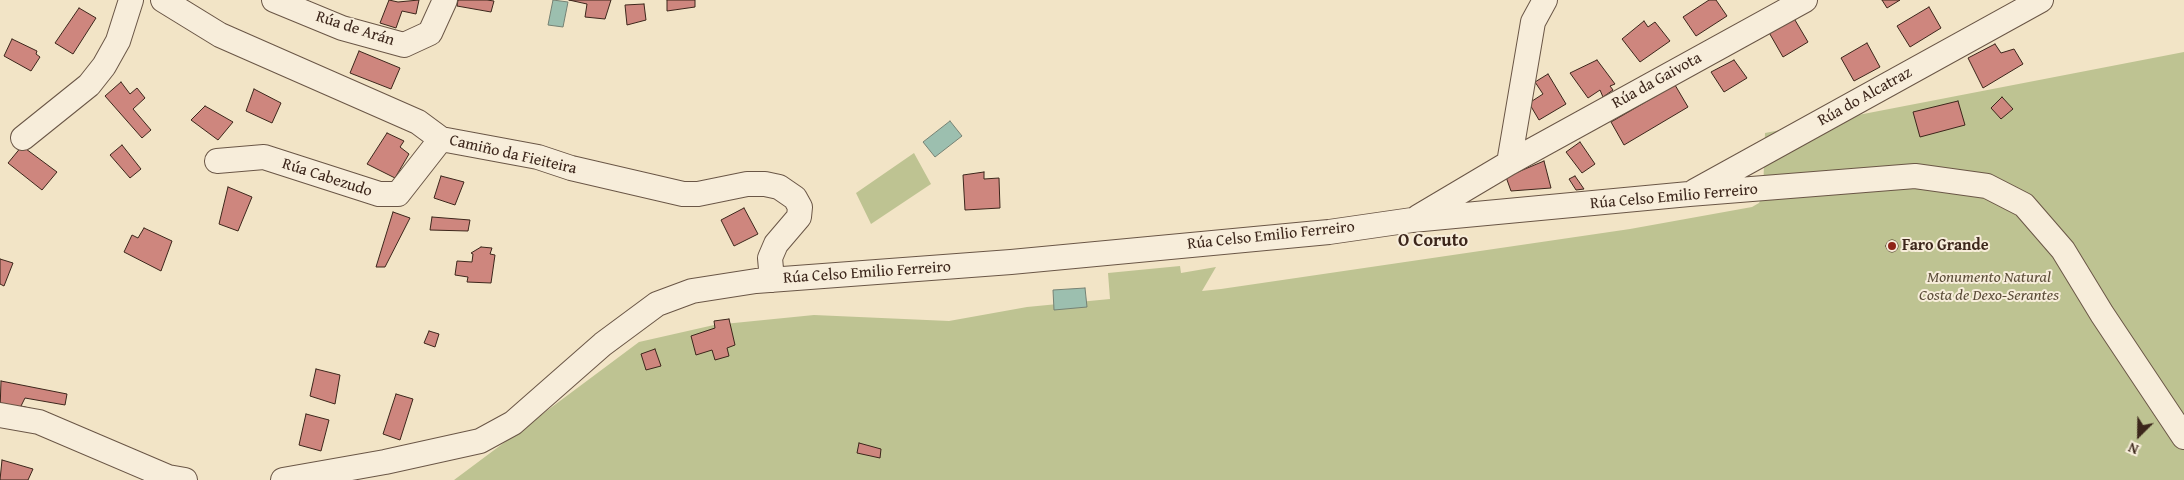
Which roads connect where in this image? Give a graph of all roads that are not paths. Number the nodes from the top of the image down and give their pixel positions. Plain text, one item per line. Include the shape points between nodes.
1 (131, 0) edge
2 (164, 0) edge
3 (274, 0) edge
4 (445, 0) edge
5 (1545, 0) edge
6 (1805, 0) edge
7 (2041, 0) edge
8 (23, 138) dead end
9 (441, 139) junction
10 (217, 161) dead end
11 (1509, 163) junction
12 (1689, 194) junction
13 (1412, 220) junction
14 (772, 280) junction
15 (0, 415) edge
16 (2184, 437) edge
17 (185, 480) edge
18 (283, 480) edge

1 - 8 street via 118,40 104,66 89,84
2 - 9 street, Camiño da Fieiteira via 220,35 418,122
3 - 4 street, Rúa de Arán via 342,28 404,45 430,33
5 - 11 street via 1533,22
6 - 11 street, Rúa da Gaivota
7 - 12 street, Rúa do Alcatraz
9 - 10 street, Rúa Cabezudo via 398,194 379,194 264,158
9 - 14 street, Camiño da Fieiteira via 538,157 618,180 683,194 747,184 779,187 795,198 800,206 798,217 776,244 770,258
11 - 13 street, Rúa da Gaivota
12 - 13 street, Rúa Celso Emilio Ferreiro
12 - 16 street, Rúa Celso Emilio Ferreiro via 1915,176 1987,186 2024,205 2063,250
13 - 14 street, Rúa Celso Emilio Ferreiro via 1329,232 1021,261
14 - 18 street, Rúa Celso Emilio Ferreiro via 692,291 657,304 603,344 513,423 480,441
15 - 17 street via 39,422 168,476

